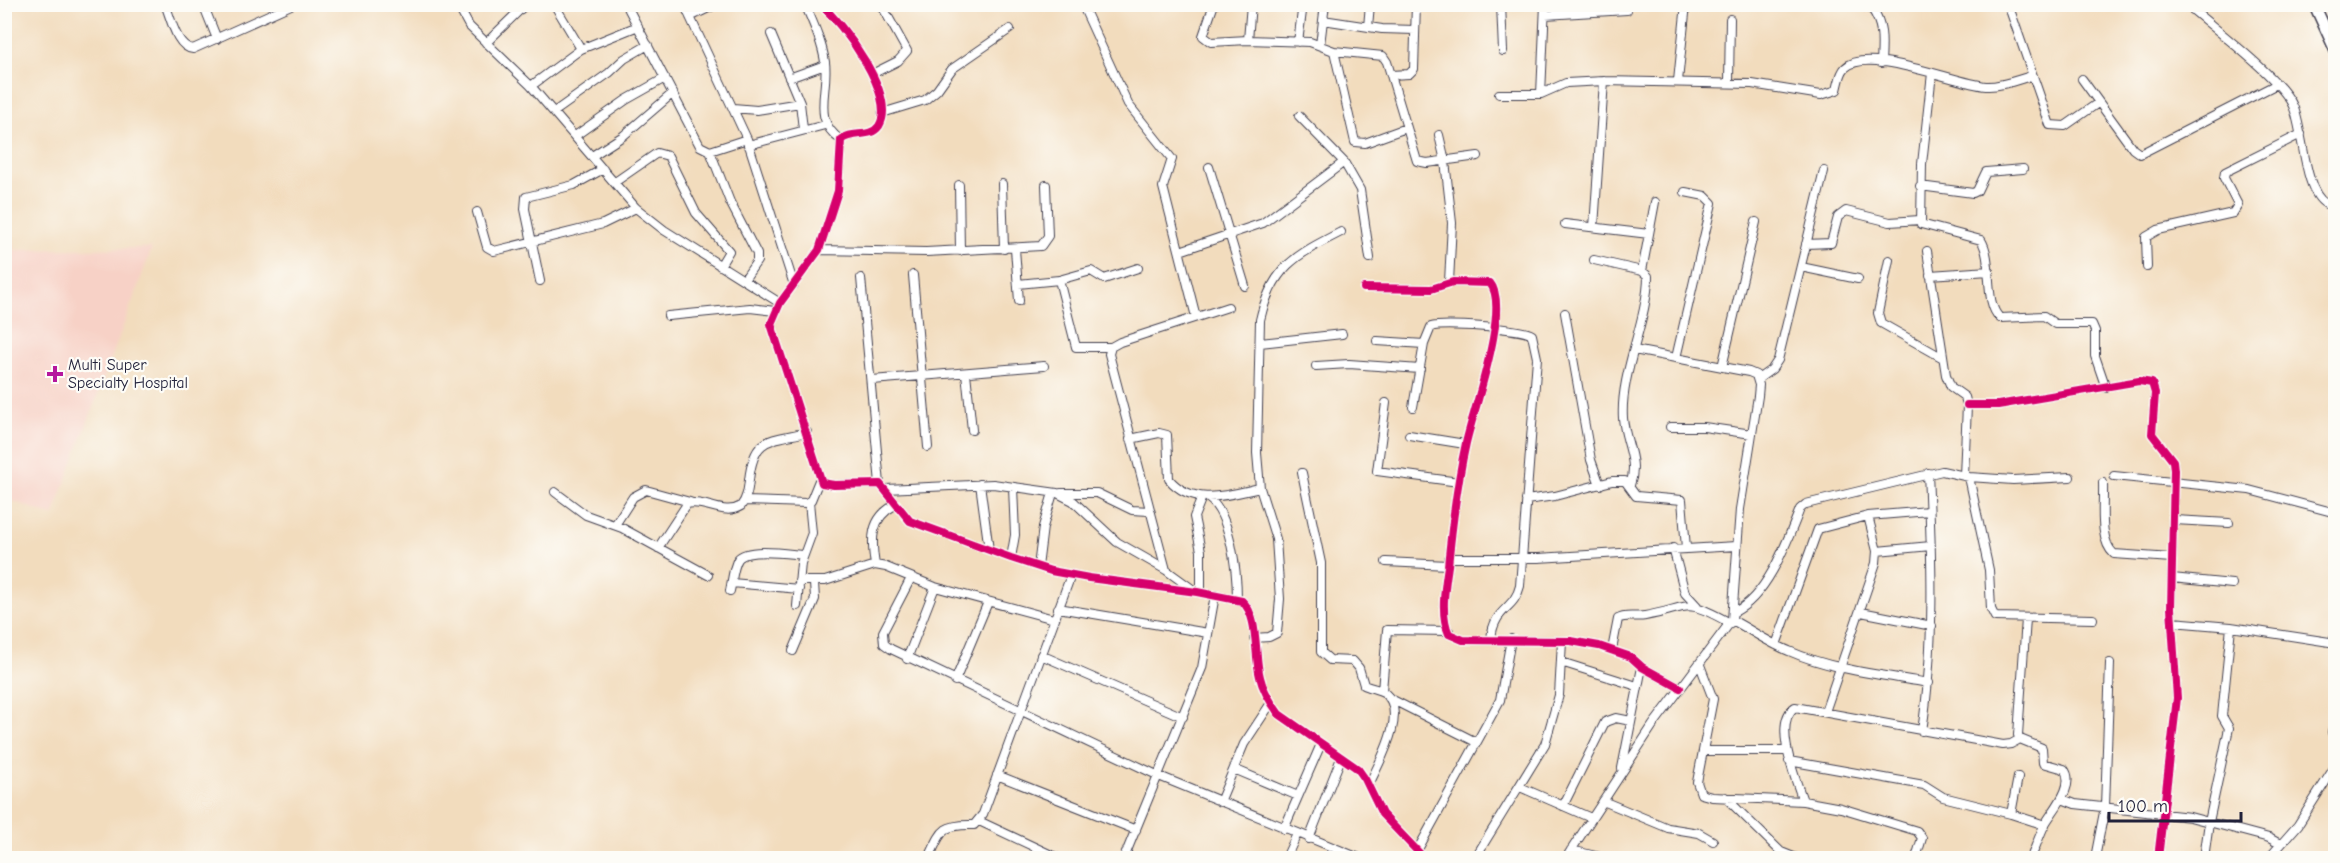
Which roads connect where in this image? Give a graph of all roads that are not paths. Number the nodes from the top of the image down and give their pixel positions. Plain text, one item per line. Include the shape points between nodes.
1 (165, 4) edge
2 (214, 4) edge
3 (293, 4) edge
4 (457, 4) edge
5 (526, 4) edge
6 (554, 4) edge
7 (626, 4) edge
8 (684, 4) edge
9 (717, 4) edge
10 (805, 4) edge
11 (820, 4) edge
12 (881, 4) edge
13 (1082, 4) edge
14 (1214, 4) edge
15 (1251, 4) edge
16 (1303, 4) edge
17 (1325, 4) edge
18 (1370, 4) edge
19 (1416, 4) edge
20 (1501, 4) edge
21 (1545, 4) edge
22 (1686, 4) edge
23 (1853, 4) edge
24 (2008, 4) edge
25 (2186, 4) edge
26 (2316, 5) edge
27 (204, 7) edge
28 (1627, 10) dead end
29 (1545, 15) junction
30 (690, 18) junction
31 (1730, 19) dead end
32 (1323, 20) junction
33 (638, 26) junction
34 (1368, 27) junction
35 (1010, 28) dead end
36 (1415, 30) junction
37 (771, 34) dead end
38 (217, 39) junction
39 (1248, 40) junction
40 (1298, 42) junction
41 (486, 43) junction
42 (648, 45) junction
43 (1320, 45) junction
44 (581, 49) junction
45 (1334, 51) junction
46 (1503, 51) dead end
47 (2336, 52) edge
48 (1881, 63) junction
49 (825, 65) junction
50 (1932, 73) junction
51 (872, 74) junction
52 (1391, 75) junction
53 (2031, 76) junction
54 (665, 78) junction
55 (789, 78) junction
56 (2082, 79) dead end
57 (1604, 81) junction
58 (1677, 81) junction
59 (1729, 82) junction
60 (2277, 84) junction
61 (531, 86) junction
62 (673, 93) junction
63 (1499, 94) dead end
64 (1541, 94) junction
65 (2098, 102) junction
66 (800, 103) junction
67 (733, 108) junction
68 (554, 112) junction
69 (882, 113) junction
70 (1299, 116) dead end
71 (825, 124) junction
72 (1406, 128) junction
73 (804, 129) junction
74 (2301, 134) junction
75 (1438, 135) dead end
76 (575, 136) junction
77 (841, 140) junction
78 (747, 142) junction
79 (710, 151) junction
80 (592, 156) junction
81 (1478, 156) dead end
82 (1445, 160) junction
83 (1344, 162) junction
84 (1209, 167) dead end
85 (2023, 169) dead end
86 (603, 170) junction
87 (1824, 171) dead end
88 (615, 182) junction
89 (1002, 184) dead end
90 (958, 185) dead end
91 (1046, 185) dead end
92 (1920, 186) junction
93 (1684, 192) dead end
94 (1655, 202) dead end
95 (2336, 204) edge
96 (636, 208) junction
97 (477, 212) dead end
98 (1920, 220) junction
99 (1756, 222) dead end
100 (1565, 224) dead end
101 (1594, 227) junction
102 (1341, 232) dead end
103 (1649, 234) junction
104 (1230, 235) junction
105 (533, 241) junction
106 (1806, 244) junction
107 (1004, 249) junction
108 (1015, 249) junction
109 (819, 250) junction
110 (960, 251) junction
111 (1180, 251) junction
112 (1927, 251) dead end
113 (1370, 258) dead end
114 (1594, 260) dead end
115 (1889, 260) dead end
116 (720, 266) junction
117 (1801, 267) junction
118 (2147, 267) dead end
119 (1138, 268) dead end
120 (1642, 270) junction
121 (1989, 271) junction
122 (913, 275) dead end
123 (1930, 275) junction
124 (861, 278) dead end
125 (1858, 279) dead end
126 (744, 280) junction
127 (1059, 280) junction
128 (540, 281) dead end
129 (1449, 282) junction
130 (1018, 284) junction
131 (794, 285) junction
132 (1245, 286) dead end
133 (1364, 288) dead end
134 (1019, 301) dead end
135 (777, 307) junction
136 (1228, 307) dead end
137 (1565, 313) dead end
138 (668, 316) dead end
139 (1196, 317) junction
140 (1495, 329) junction
141 (1341, 334) dead end
142 (1377, 341) dead end
143 (1260, 343) junction
144 (1424, 344) junction
145 (1111, 347) junction
146 (1634, 350) junction
147 (1676, 358) junction
148 (1943, 358) junction
149 (1044, 366) dead end
150 (1316, 366) dead end
151 (1722, 367) junction
152 (1420, 369) junction
153 (966, 373) junction
154 (923, 376) junction
155 (1758, 379) junction
156 (872, 380) junction
157 (2106, 387) junction
158 (1386, 403) dead end
159 (1967, 405) junction
160 (1413, 407) dead end
161 (1670, 427) dead end
162 (972, 430) dead end
163 (807, 432) junction
164 (1752, 434) junction
165 (1409, 435) dead end
166 (1130, 439) junction
167 (1465, 444) junction
168 (928, 447) dead end
169 (1302, 472) dead end
170 (1928, 473) junction
171 (1967, 476) junction
172 (2114, 476) dead end
173 (2070, 477) dead end
174 (820, 478) junction
175 (2174, 481) junction
176 (1459, 482) junction
177 (2103, 483) dead end
178 (980, 484) junction
179 (1600, 485) junction
180 (1630, 485) junction
181 (883, 486) junction
182 (1013, 487) junction
183 (1260, 488) junction
184 (555, 492) dead end
185 (1055, 493) junction
186 (1205, 498) junction
187 (1526, 500) junction
188 (745, 501) junction
189 (690, 502) junction
190 (809, 502) junction
191 (896, 505) junction
192 (1149, 511) junction
193 (1929, 511) junction
194 (2336, 513) edge
195 (1868, 516) junction
196 (2174, 520) junction
197 (2229, 523) dead end
198 (615, 525) junction
199 (1736, 546) junction
200 (1931, 546) junction
201 (658, 548) junction
202 (1672, 548) junction
203 (1686, 548) junction
204 (990, 550) junction
205 (1877, 550) junction
206 (803, 555) junction
207 (1011, 558) junction
208 (1521, 558) junction
209 (2172, 558) junction
210 (1386, 562) dead end
211 (1448, 562) junction
212 (874, 565) junction
213 (1038, 567) junction
214 (1166, 570) junction
215 (708, 575) dead end
216 (1071, 575) junction
217 (911, 578) junction
218 (2172, 578) junction
219 (813, 583) junction
220 (2232, 584) dead end
221 (799, 585) junction
222 (935, 587) junction
223 (1199, 593) junction
224 (1215, 595) junction
225 (1237, 599) junction
226 (988, 602) junction
227 (797, 606) dead end
228 (1697, 606) junction
229 (1058, 608) junction
230 (1861, 612) junction
231 (1732, 618) junction
232 (1054, 619) junction
233 (2026, 619) junction
234 (2093, 619) dead end
235 (2172, 622) junction
236 (1932, 626) junction
237 (2231, 627) junction
238 (1449, 631) junction
239 (2336, 631) edge
240 (1208, 633) junction
241 (1254, 638) junction
242 (1491, 639) junction
243 (1511, 639) junction
244 (1562, 641) junction
245 (2334, 643) edge
246 (1776, 645) junction
247 (1612, 650) junction
248 (793, 651) dead end
249 (1041, 655) junction
250 (907, 659) junction
251 (1561, 662) junction
252 (2110, 663) dead end
253 (1700, 665) junction
254 (1642, 667) junction
255 (1842, 667) junction
256 (955, 681) junction
257 (1929, 683) junction
258 (1637, 686) junction
259 (1680, 688) junction
260 (1382, 691) junction
261 (1389, 698) junction
262 (1271, 703) junction
263 (1021, 711) junction
264 (1825, 712) junction
265 (2336, 714) edge
266 (1183, 717) junction
267 (1631, 721) junction
268 (1922, 731) junction
269 (2020, 739) junction
270 (1476, 742) junction
271 (1321, 744) junction
272 (2336, 745) edge
273 (1704, 751) junction
274 (1787, 751) junction
275 (1341, 758) junction
276 (1789, 761) junction
277 (2336, 765) edge
278 (1234, 769) junction
279 (997, 775) junction
280 (1620, 775) junction
281 (1159, 776) junction
282 (2018, 777) dead end
283 (1369, 785) junction
284 (1520, 787) junction
285 (1299, 796) junction
286 (1725, 797) junction
287 (2062, 799) junction
288 (1603, 801) junction
289 (1803, 801) junction
290 (1220, 802) junction
291 (1563, 806) junction
292 (2105, 807) junction
293 (2165, 813) junction
294 (2011, 814) junction
295 (1591, 818) junction
296 (979, 822) junction
297 (2209, 822) junction
298 (2045, 825) junction
299 (1284, 829) junction
300 (1136, 830) junction
301 (1297, 834) junction
302 (1309, 839) junction
303 (1713, 841) dead end
304 (2280, 844) junction
305 (1417, 852) junction
306 (1569, 854) edge
307 (1780, 855) edge
308 (929, 858) edge
309 (1058, 858) edge
310 (1124, 858) edge
311 (1286, 858) edge
312 (1359, 858) edge
313 (1424, 858) edge
314 (1475, 858) edge
315 (1604, 858) edge
316 (1796, 858) edge
317 (1916, 858) edge
318 (2031, 858) edge
319 (2095, 858) edge
320 (2158, 858) edge
321 (2204, 858) edge
322 (2269, 858) edge

1 - 38 street via 186,48
2 - 27 street
3 - 38 street
4 - 41 street via 469,26
5 - 41 street
6 - 44 street
7 - 33 street
8 - 30 street
9 - 30 street
10 - 49 street
11 - 51 street via 843,28
12 - 51 street via 907,51 898,61
13 - 111 street via 1128,104 1172,159 1163,187
14 - 39 street via 1204,30 1206,40
15 - 39 street
16 - 40 street
17 - 32 street
18 - 34 street
19 - 36 street
20 - 46 street
21 - 29 street
22 - 58 street
23 - 48 street via 1872,9 1878,18
24 - 53 street
25 - 60 street
26 - 47 street
27 - 38 street
28 - 29 street
29 - 64 street
30 - 67 street
31 - 59 street
32 - 34 street
32 - 43 street
33 - 42 street
33 - 44 street
34 - 36 street
35 - 69 street via 952,69 925,100
36 - 52 street via 1414,69 1409,74
37 - 55 street
39 - 40 street
40 - 43 street
41 - 61 street
42 - 54 street
42 - 68 street
43 - 45 street
44 - 61 street
45 - 52 street via 1380,55
45 - 72 street via 1355,142 1365,143
48 - 50 street
48 - 59 street via 1848,65 1838,90 1830,94
49 - 55 street
49 - 71 street
50 - 53 street via 1989,87
50 - 92 street
51 - 69 street
52 - 72 street
53 - 65 street via 2050,126 2065,126
54 - 62 street
54 - 76 street
55 - 66 street
56 - 65 street
57 - 58 street
57 - 64 street via 1566,83
57 - 101 street
58 - 59 street
60 - 65 street via 2140,154
60 - 74 street via 2293,104
61 - 68 street
62 - 79 street via 700,146
62 - 80 street via 623,136
63 - 64 street
66 - 67 street via 757,110
66 - 73 street
67 - 78 street
68 - 76 street
69 - 77 street via 880,123 871,132 848,135
70 - 83 street
71 - 73 street
71 - 77 street
72 - 82 street via 1417,161
73 - 78 street
74 - 95 street via 2318,196 2326,204
74 - 118 street via 2225,172 2224,178 2238,205 2233,213 2158,230 2146,237
75 - 82 street
76 - 80 street
77 - 109 street via 838,191
78 - 79 street
78 - 131 street
79 - 126 street via 757,254 757,261
80 - 86 street
81 - 82 street
82 - 129 street via 1452,223
83 - 104 street via 1279,213
83 - 113 street via 1363,199
84 - 104 street
85 - 92 street via 1986,172 1974,193
86 - 88 street
86 - 105 street via 574,185 526,197
87 - 106 street
88 - 96 street
88 - 116 street via 657,153 668,156 696,213 729,251
89 - 107 street
90 - 110 street
91 - 108 street via 1047,241 1037,247
92 - 98 street
93 - 147 street via 1705,196 1712,203
94 - 103 street
96 - 105 street via 603,224
96 - 116 street
97 - 105 street via 490,250
98 - 106 street via 1890,222 1846,211 1838,217 1831,243
98 - 121 street via 1927,227 1982,240
99 - 151 street
100 - 101 street
101 - 103 street
102 - 143 street via 1282,268 1264,299
103 - 120 street
104 - 111 street
104 - 132 street
105 - 128 street
106 - 117 street
107 - 108 street
107 - 110 street
108 - 130 street
109 - 110 street
109 - 131 street
111 - 139 street
112 - 123 street
114 - 120 street
115 - 148 street via 1878,313 1881,323
116 - 126 street
117 - 125 street
117 - 155 street via 1778,360
119 - 127 street via 1104,279 1091,271
120 - 146 street via 1648,280
121 - 123 street
121 - 157 street via 1994,308 2000,318 2044,316 2055,324 2092,324 2095,356
122 - 154 street
123 - 148 street
124 - 156 street
126 - 135 street
127 - 130 street
127 - 145 street via 1076,346
129 - 133 street via 1431,290
129 - 140 street via 1484,281 1493,285
130 - 134 street
131 - 135 street
135 - 138 street
135 - 163 street via 772,331
136 - 139 street
137 - 179 street via 1591,460
139 - 145 street
140 - 144 street via 1438,325 1427,332
140 - 167 street
140 - 187 street via 1527,331 1535,342
141 - 143 street
142 - 144 street
143 - 183 street
144 - 152 street
145 - 166 street via 1110,362
146 - 147 street
146 - 180 street via 1623,418 1635,470
147 - 151 street
148 - 159 street via 1948,381 1965,397
149 - 153 street
150 - 152 street
151 - 155 street via 1749,372
152 - 160 street
153 - 154 street
153 - 162 street
154 - 156 street
154 - 168 street
155 - 164 street
156 - 181 street
157 - 159 street via 1998,405
157 - 175 street via 2147,380 2152,383 2152,434 2173,461
158 - 176 street via 1377,471
159 - 171 street
161 - 164 street
163 - 174 street
163 - 188 street via 757,448
164 - 199 street
165 - 167 street
166 - 186 street via 1167,435 1169,480
166 - 192 street
167 - 176 street
169 - 260 street via 1321,563 1321,652 1330,660 1353,661 1364,685
170 - 171 street via 1942,471
170 - 193 street
170 - 231 street via 1802,506 1762,590
171 - 173 street via 2013,480
171 - 233 street via 1989,570 1992,614 2000,619
172 - 175 street
174 - 181 street via 827,485
174 - 190 street
175 - 194 street via 2267,493
175 - 196 street
176 - 211 street
177 - 209 street via 2109,549 2114,554
178 - 181 street
178 - 182 street
178 - 204 street
179 - 180 street via 1618,481
179 - 187 street
180 - 203 street via 1636,496 1682,500
181 - 191 street
182 - 185 street
182 - 207 street via 1015,535
183 - 186 street
183 - 241 street via 1276,539 1279,625 1272,636
184 - 198 street via 586,515
185 - 192 street via 1097,493 1132,510
185 - 213 street via 1043,527
185 - 214 street via 1073,501 1117,542
186 - 223 street via 1194,517 1201,551
186 - 225 street via 1220,511 1235,560
187 - 208 street
188 - 189 street via 729,510
188 - 190 street
189 - 198 street via 646,490 633,497
189 - 201 street via 682,508
190 - 206 street via 812,533
191 - 204 street via 910,521
191 - 212 street via 882,514 873,531
192 - 214 street
193 - 195 street
193 - 200 street
195 - 205 street
195 - 246 street via 1830,524 1814,534
196 - 197 street
196 - 209 street
198 - 201 street
199 - 203 street
199 - 231 street
200 - 205 street
200 - 236 street
201 - 215 street
202 - 203 street
202 - 208 street
202 - 228 street via 1685,593
204 - 207 street
205 - 230 street via 1875,571
206 - 221 street
206 - 221 street via 743,555 737,561 731,587
207 - 213 street
208 - 211 street
208 - 242 street via 1518,592 1494,621
209 - 218 street
210 - 211 street
211 - 238 street via 1445,618
212 - 217 street
212 - 219 street
213 - 216 street
214 - 223 street
216 - 223 street
216 - 229 street
217 - 222 street
217 - 250 street via 882,639
218 - 220 street
218 - 235 street
219 - 221 street
219 - 248 street via 815,599
221 - 227 street
222 - 226 street
222 - 250 street
223 - 224 street
224 - 225 street
224 - 240 street
225 - 241 street via 1251,612
226 - 232 street
226 - 256 street
228 - 231 street
228 - 247 street via 1644,617 1621,617
229 - 232 street
229 - 240 street
230 - 236 street
230 - 255 street
231 - 246 street
231 - 253 street
232 - 249 street
233 - 234 street
233 - 269 street
235 - 237 street
235 - 293 street via 2177,698
236 - 257 street
237 - 245 street
237 - 297 street via 2222,716 2229,728
238 - 242 street via 1456,638
238 - 260 street via 1387,630
239 - 245 street
240 - 266 street via 1202,668
241 - 262 street via 1260,678
242 - 243 street
243 - 244 street
243 - 270 street via 1500,700
244 - 247 street
244 - 251 street
246 - 255 street
247 - 254 street via 1631,657
249 - 263 street
249 - 266 street
250 - 256 street
251 - 258 street
251 - 284 street via 1558,695 1545,744
252 - 292 street
253 - 259 street
253 - 273 street via 1713,699
254 - 258 street
254 - 259 street
255 - 257 street
255 - 264 street
256 - 263 street
257 - 268 street
258 - 267 street
259 - 280 street
260 - 261 street
261 - 270 street
261 - 283 street via 1394,719 1391,737
262 - 271 street via 1279,714
262 - 278 street
263 - 279 street
263 - 281 street
264 - 268 street
264 - 274 street via 1801,706 1790,710
265 - 272 street via 2332,732
266 - 281 street
267 - 280 street
267 - 291 street via 1616,718 1605,722
268 - 269 street via 2003,744
269 - 287 street via 2042,748 2045,765 2066,772
270 - 305 street
271 - 275 street
271 - 285 street
273 - 274 street
273 - 286 street via 1697,789 1705,796
274 - 276 street
275 - 283 street via 1358,770
275 - 302 street
276 - 289 street
276 - 294 street via 1924,785 1943,797
277 - 304 street via 2298,825
278 - 285 street
278 - 290 street
279 - 296 street
279 - 300 street
280 - 288 street
281 - 290 street
281 - 300 street
282 - 294 street
283 - 305 street via 1382,814
284 - 291 street
284 - 314 street
285 - 299 street
286 - 289 street
286 - 307 street
287 - 292 street
287 - 298 street
288 - 295 street
288 - 303 street via 1668,828 1700,833
289 - 317 street via 1917,831 1922,838
290 - 299 street
291 - 295 street
292 - 293 street
292 - 319 street
293 - 297 street
293 - 320 street
294 - 298 street
295 - 306 street
296 - 308 street via 953,824 944,830
296 - 309 street
297 - 304 street
297 - 321 street
298 - 318 street
299 - 301 street
300 - 310 street
301 - 302 street
301 - 311 street
302 - 312 street
304 - 322 street
305 - 313 street
306 - 315 street
307 - 316 street

